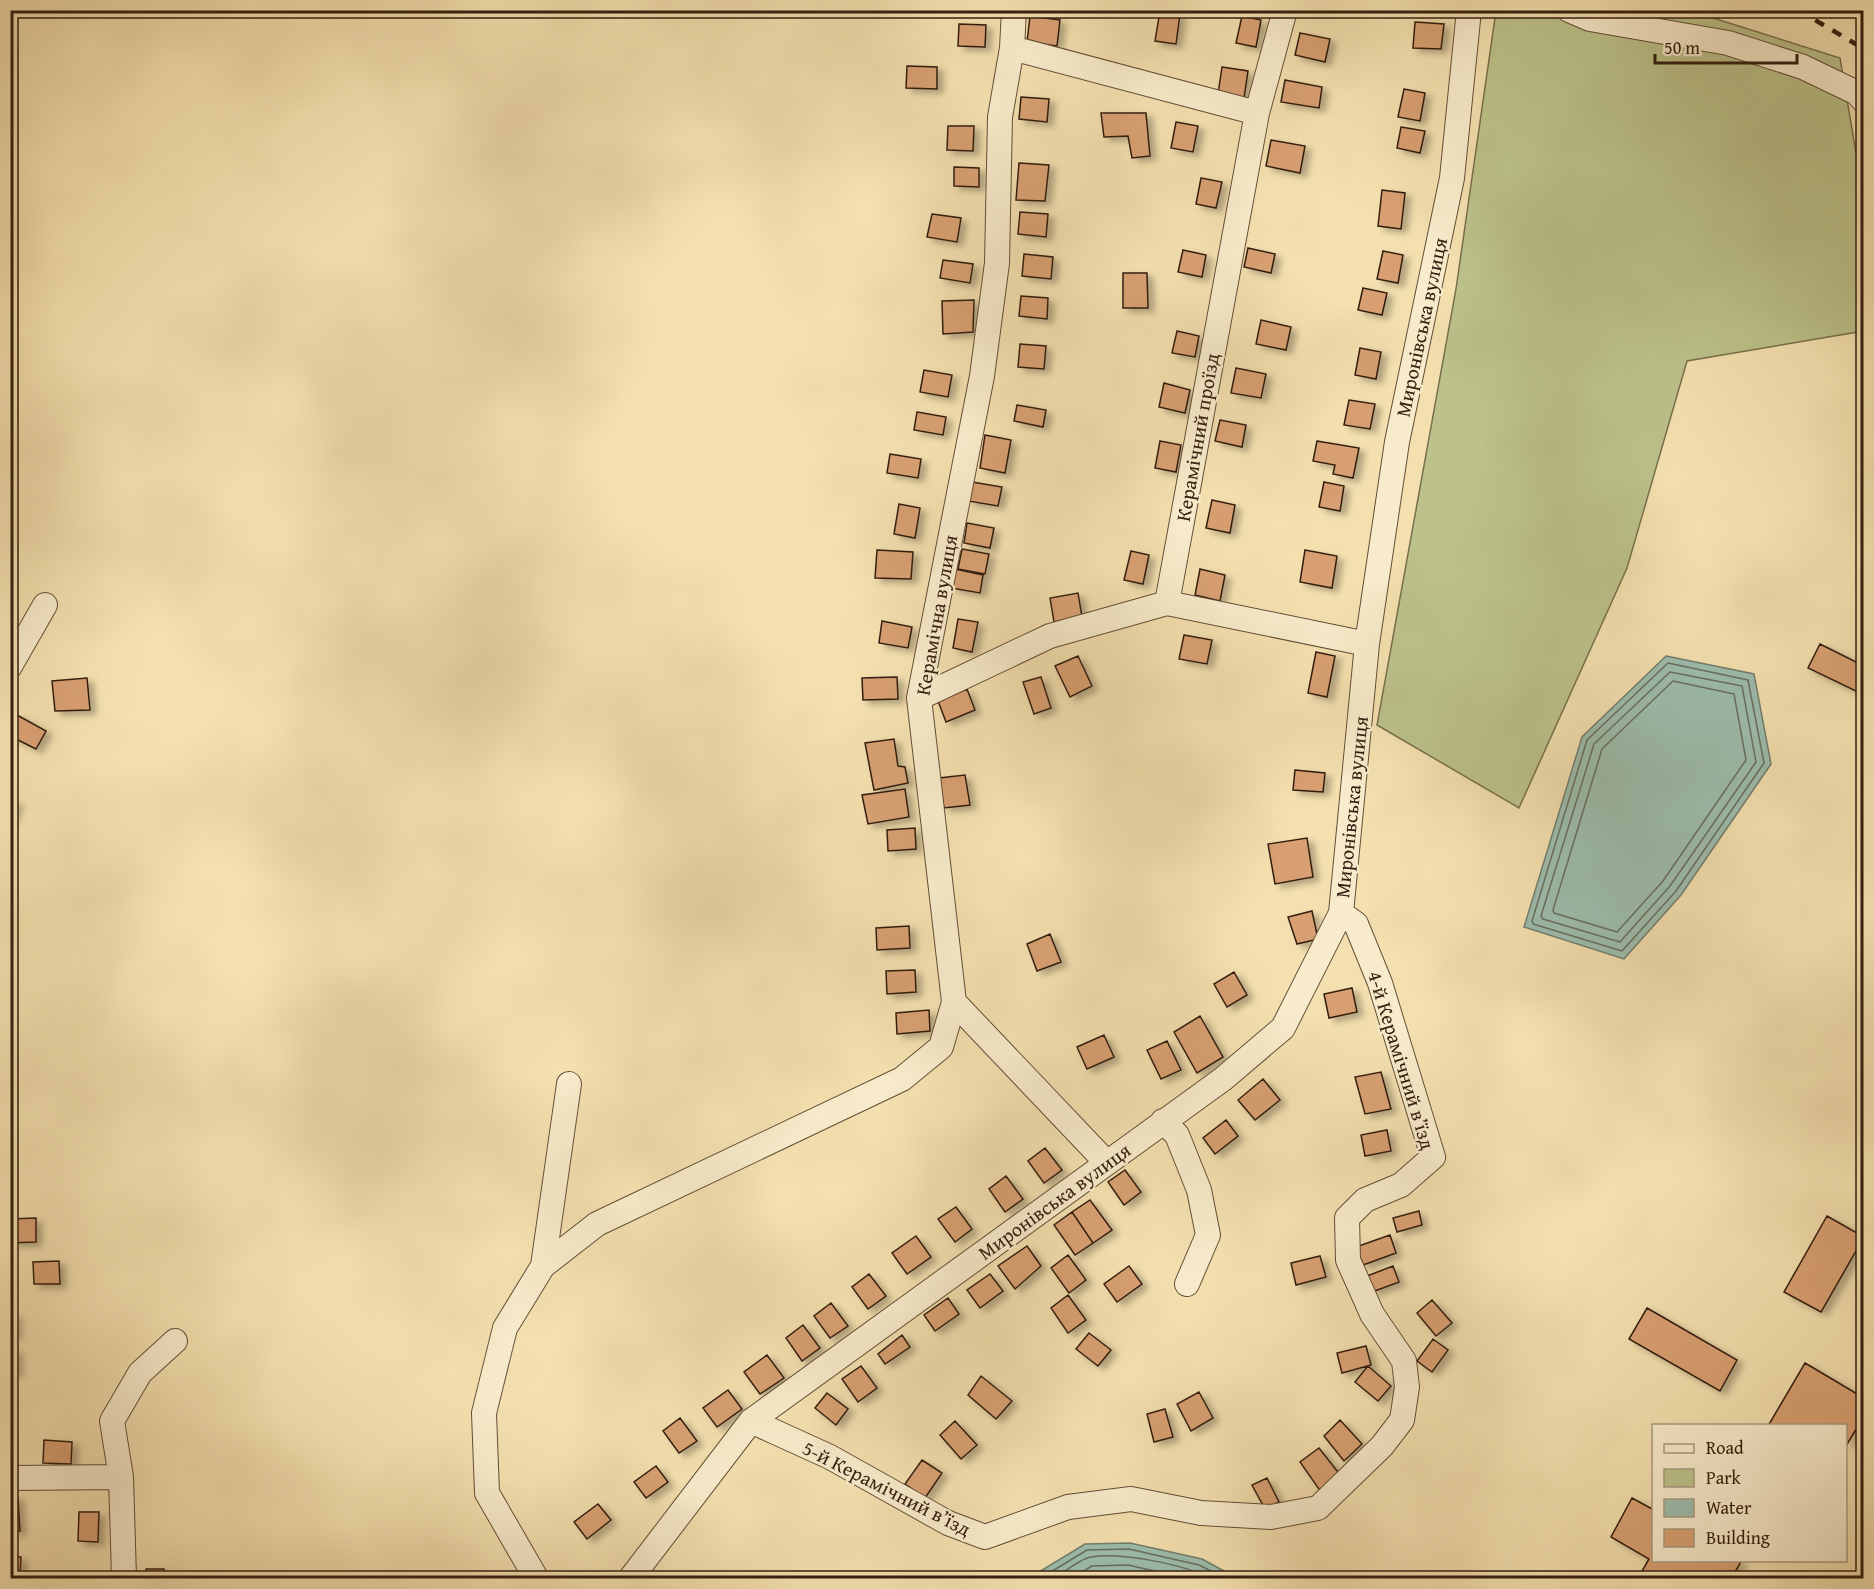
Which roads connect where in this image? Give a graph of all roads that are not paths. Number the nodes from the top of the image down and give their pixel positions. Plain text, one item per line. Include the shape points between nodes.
1 (1014, 10) edge
2 (1285, 10) edge
3 (1469, 10) edge
4 (1569, 10) edge
5 (1012, 48) junction
6 (1863, 100) edge
7 (1257, 113) junction
8 (1167, 603) junction
9 (45, 605) dead end
10 (1367, 644) junction
11 (10, 666) edge
12 (919, 698) junction
13 (1341, 913) junction
14 (954, 1002) junction
15 (569, 1084) dead end
16 (1163, 1121) junction
17 (1106, 1162) junction
18 (543, 1266) junction
19 (1187, 1284) dead end
20 (175, 1341) dead end
21 (751, 1421) junction
22 (121, 1477) junction
23 (10, 1478) edge
24 (1201, 1513) joint
25 (124, 1578) edge
26 (536, 1578) edge
27 (631, 1578) edge

1 - 5 street, Керамічна вулиця
2 - 7 street, Керамічний проїзд
3 - 10 street, Миронівська вулиця via 1452,178 1397,442
4 - 6 street via 1590,19 1728,42 1803,67 1857,93
5 - 7 street
5 - 12 street, Керамічна вулиця via 1000,117 997,263 984,365
7 - 8 street, Керамічний проїзд
8 - 10 street
8 - 12 street via 1050,636
9 - 11 street
10 - 13 street, Миронівська вулиця
12 - 14 street, Керамічна вулиця
13 - 16 street, Миронівська вулиця via 1283,1028 1223,1079
13 - 24 street, 4-й Керамічний в’їзд via 1356,924 1380,983 1433,1157 1401,1185 1365,1200 1347,1218 1348,1260 1372,1314 1404,1361 1407,1387 1402,1420 1382,1446 1318,1508 1271,1518
14 - 17 street
14 - 18 street via 941,1047 902,1079 597,1224
15 - 18 street
16 - 17 street, Миронівська вулиця
16 - 19 street via 1177,1135 1199,1190 1208,1235
17 - 21 street, Миронівська вулиця
18 - 26 street via 505,1328 484,1413 487,1493
20 - 22 street via 140,1373 112,1421
21 - 24 street, 5-й Керамічний в’їзд via 830,1457 948,1523 985,1537 1068,1507 1131,1499
21 - 27 street, Миронівська вулиця
22 - 23 street
22 - 25 street

